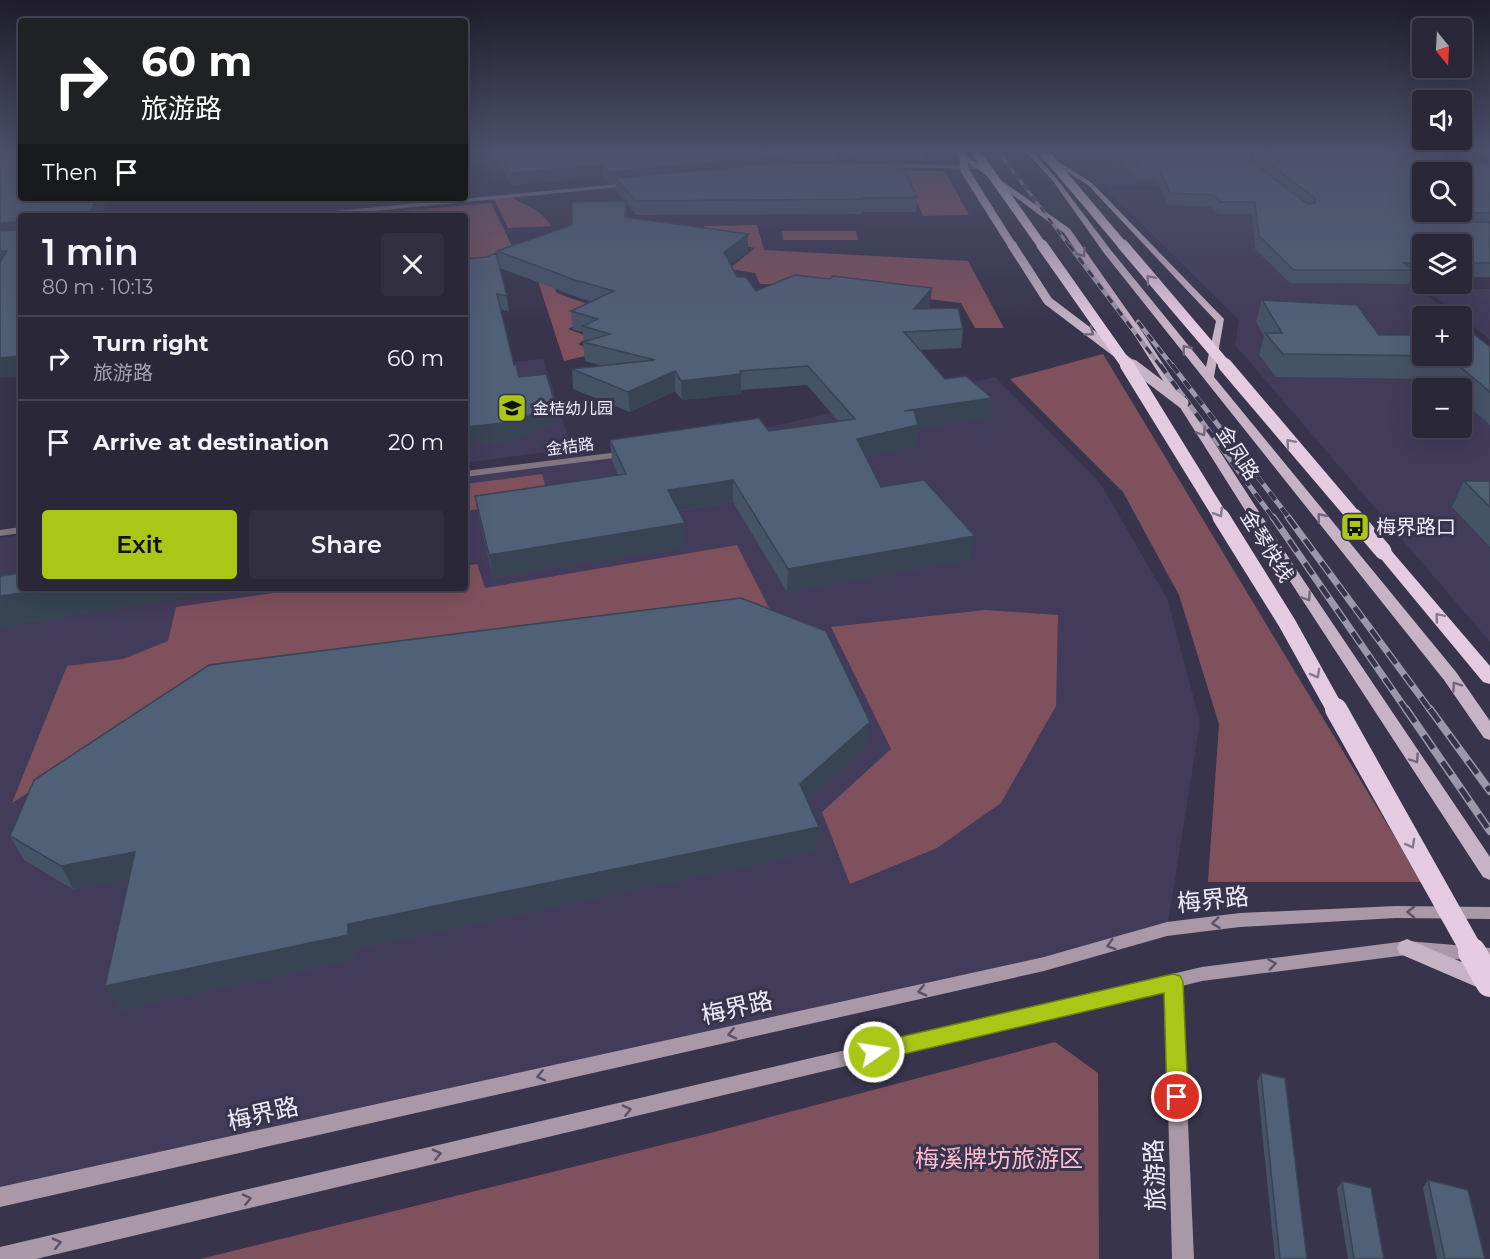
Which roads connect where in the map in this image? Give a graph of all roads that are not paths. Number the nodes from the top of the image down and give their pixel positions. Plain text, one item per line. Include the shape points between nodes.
1 (369, 210) edge
2 (990, 210) edge
3 (1017, 210) edge
4 (1037, 210) edge
5 (1077, 210) edge
6 (1091, 210) edge
7 (1115, 210) edge
8 (335, 213) edge
9 (1209, 378) junction
10 (1183, 403) junction
11 (638, 453) edge
12 (468, 474) edge
13 (18, 530) edge
14 (0, 533) edge
15 (1490, 678) edge
16 (1490, 734) edge
17 (1490, 872) edge
18 (1490, 913) edge
19 (1407, 948) junction
20 (1490, 955) edge
21 (1173, 982) junction
22 (1490, 983) edge
23 (0, 1197) edge
24 (0, 1257) edge
25 (1183, 1259) edge

1 - 8 street
2 -> 10 main road, bridge via 1048,301
3 -> 22 highway, 金琴快线, bridge via 1122,358 1275,603
4 -> 10 main road, 金凤路 via 1067,231
9 -> 5 main road, 金凤路
15 -> 6 highway, bridge
7 - 9 main road, bridge via 1221,321
16 -> 9 main road, 金凤路 via 1450,676
10 -> 17 main road, 金凤路
11 - 12 street, 金桔路
13 - 14 street
18 -> 23 main road, 梅界路 via 1373,913 1240,920 1167,929 1044,964
19 - 20 main road
21 -> 19 main road via 1202,974
19 - 22 main road
24 -> 21 main road
21 - 25 main road, 旅游路

